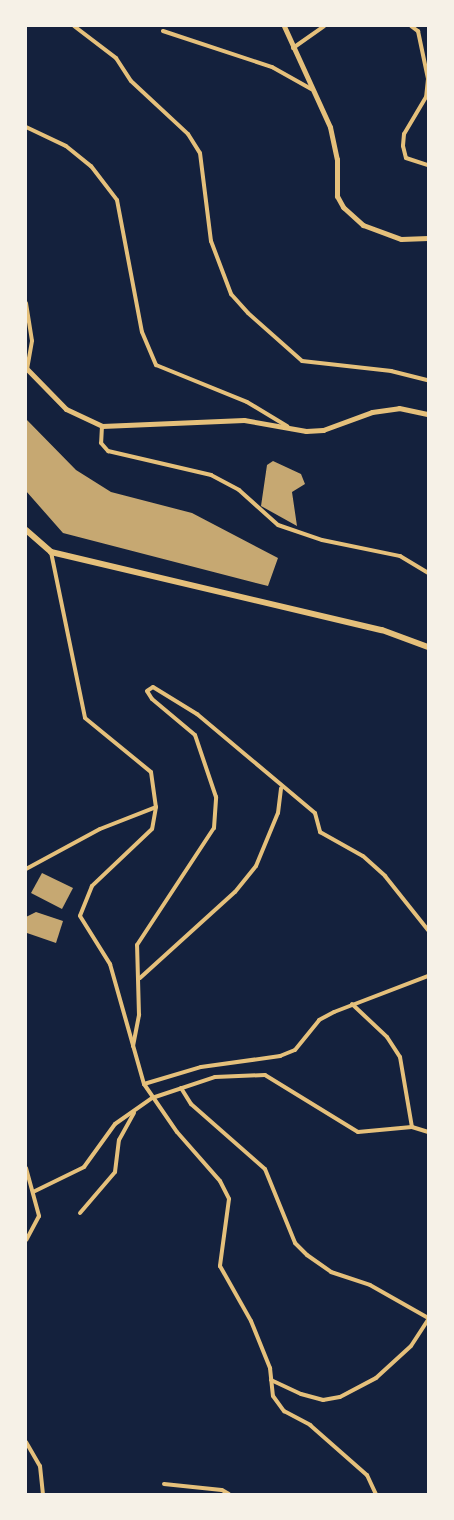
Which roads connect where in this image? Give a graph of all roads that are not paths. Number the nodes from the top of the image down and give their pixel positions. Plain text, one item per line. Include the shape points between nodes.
1 (74, 26) edge
2 (284, 26) edge
3 (324, 26) edge
4 (411, 26) edge
5 (163, 31) dead end
6 (293, 49) junction
7 (311, 89) junction
8 (26, 127) edge
9 (429, 165) edge
10 (429, 238) edge
11 (26, 303) edge
12 (26, 369) edge
13 (429, 380) edge
14 (429, 414) edge
15 (102, 426) junction
16 (288, 427) junction
17 (26, 530) edge
18 (51, 552) junction
19 (429, 573) edge
20 (429, 647) edge
21 (281, 788) junction
22 (156, 807) junction
23 (26, 869) edge
24 (429, 930) edge
25 (429, 976) edge
26 (139, 979) junction
27 (352, 1004) junction
28 (133, 1049) junction
29 (144, 1084) junction
30 (181, 1088) junction
31 (152, 1098) junction
32 (136, 1110) junction
33 (412, 1127) junction
34 (429, 1132) edge
35 (26, 1168) edge
36 (33, 1192) junction
37 (80, 1213) dead end
38 (26, 1240) edge
39 (429, 1319) edge
40 (271, 1380) junction
41 (26, 1442) edge
42 (164, 1484) dead end
43 (43, 1494) edge
44 (229, 1494) edge
45 (376, 1494) edge

1 - 13 street via 116,58 131,81 188,134 200,153 212,241 231,294 248,313 302,361 391,371
2 - 6 street
3 - 6 street
4 - 9 street via 418,31 428,79 426,97 404,134 403,146 406,158
5 - 7 street via 272,67
6 - 7 street
7 - 10 street via 330,127 337,159 337,196 343,207 363,225 401,239
8 - 16 street via 75,153 91,166 117,200 142,332 156,365 247,402
11 - 12 street via 32,341
12 - 15 street via 66,409
14 - 16 street via 399,408 372,412 323,429
15 - 16 street via 203,419
15 - 19 street via 101,443 108,451 212,475 239,490 278,525 322,540 399,556
17 - 18 main road
18 - 20 main road via 382,630
18 - 22 street via 85,718 151,772
21 - 24 street via 315,813 320,832 363,856 385,876
21 - 26 street via 278,813 256,866 235,892
21 - 26 street via 197,714 153,687 147,691 195,735 216,797 214,828 137,945
22 - 23 street via 100,829
22 - 28 street via 152,829 92,886 80,916 110,964
25 - 27 street
26 - 28 street via 139,1015
27 - 29 street via 319,1020 295,1050 280,1056 201,1067
27 - 33 street via 387,1037 399,1057
28 - 29 street
29 - 31 street
30 - 31 street
30 - 33 street via 215,1077 265,1075 358,1132
30 - 39 street via 191,1104 265,1169 295,1243 307,1255 331,1272 370,1285
31 - 32 street
31 - 40 street via 220,1181 229,1199 220,1266 251,1321
32 - 36 street via 115,1124 84,1167
32 - 37 street via 119,1140 115,1172
33 - 34 street
35 - 36 street
36 - 38 street via 39,1216
39 - 40 street via 411,1346 376,1378 340,1397 312,1397
40 - 45 street via 273,1396 284,1411 310,1425 367,1475
41 - 43 street via 40,1466
42 - 44 street

